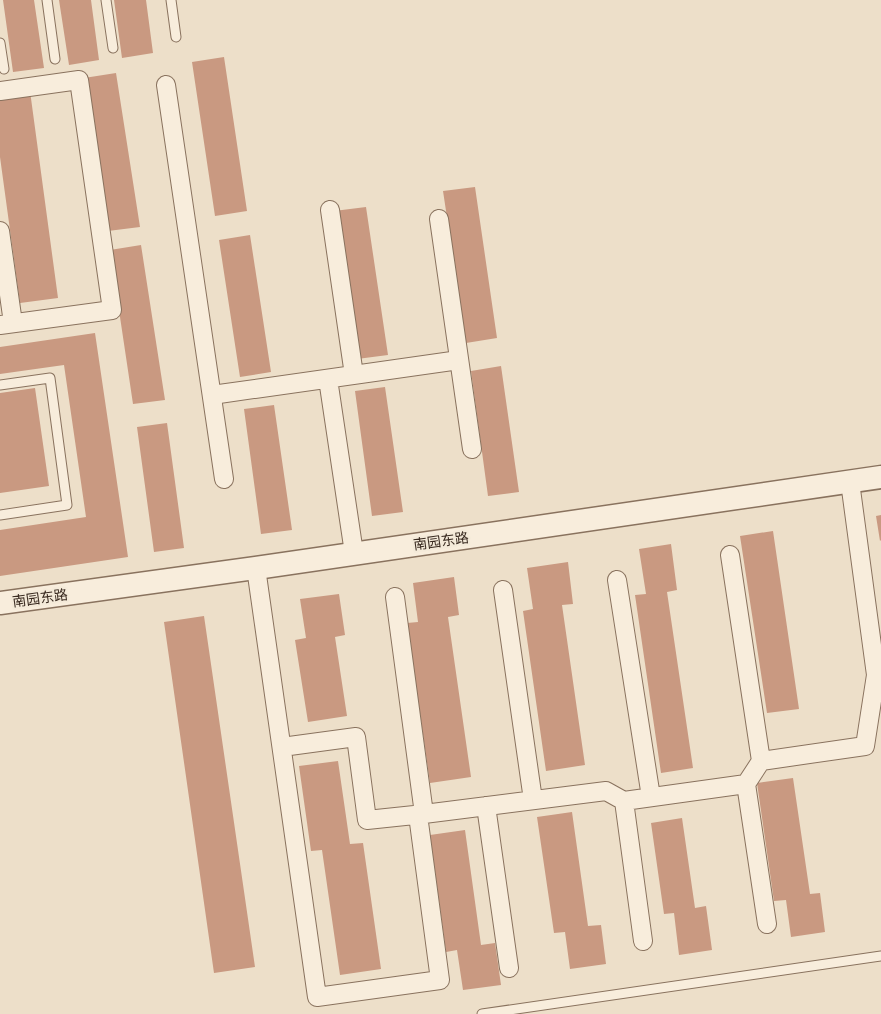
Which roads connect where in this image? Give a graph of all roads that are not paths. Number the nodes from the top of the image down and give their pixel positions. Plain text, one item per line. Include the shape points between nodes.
1 (47, 0) edge
2 (106, 0) edge
3 (171, 0) edge
4 (176, 37) dead end
5 (0, 43) edge
6 (112, 48) dead end
7 (54, 59) dead end
8 (4, 69) dead end
9 (166, 85) dead end
10 (0, 91) edge
11 (330, 210) dead end
12 (439, 219) dead end
13 (0, 231) edge
14 (6, 324) edge
15 (459, 360) junction
16 (354, 375) junction
17 (328, 378) junction
18 (0, 385) edge
19 (212, 395) junction
20 (472, 448) dead end
21 (881, 477) edge
22 (224, 479) dead end
23 (850, 482) junction
24 (0, 515) edge
25 (354, 553) junction
26 (730, 555) dead end
27 (256, 568) junction
28 (617, 580) dead end
29 (503, 590) dead end
30 (395, 597) dead end
31 (0, 603) edge
32 (879, 675) edge
33 (282, 747) junction
34 (761, 761) junction
35 (746, 784) junction
36 (651, 797) junction
37 (533, 800) junction
38 (624, 801) junction
39 (486, 806) junction
40 (421, 814) junction
41 (766, 924) dead end
42 (643, 941) dead end
43 (881, 956) edge
44 (508, 968) dead end
45 (482, 1014) edge

1 - 7 lane
2 - 6 lane
3 - 4 lane
5 - 8 lane
9 - 19 street
10 - 14 street via 79,80 112,310
11 - 16 street
12 - 15 street
13 - 14 street
15 - 16 street
15 - 20 street
16 - 17 street
17 - 19 street
17 - 25 street
18 - 24 lane via 50,378 68,505
19 - 22 street
21 - 23 street, 南园东路
23 - 25 street, 南园东路
23 - 32 street
25 - 27 street, 南园东路
26 - 34 street
27 - 31 street, 南园东路
27 - 33 street
28 - 36 street
29 - 37 street
30 - 40 street
32 - 34 street via 865,746
33 - 40 street via 356,737 367,820
33 - 40 street via 317,997 440,980
34 - 35 street
35 - 36 street
35 - 41 street
36 - 38 street
37 - 38 street via 606,791
37 - 39 street
38 - 42 street
39 - 40 street
39 - 44 street
43 - 45 lane

